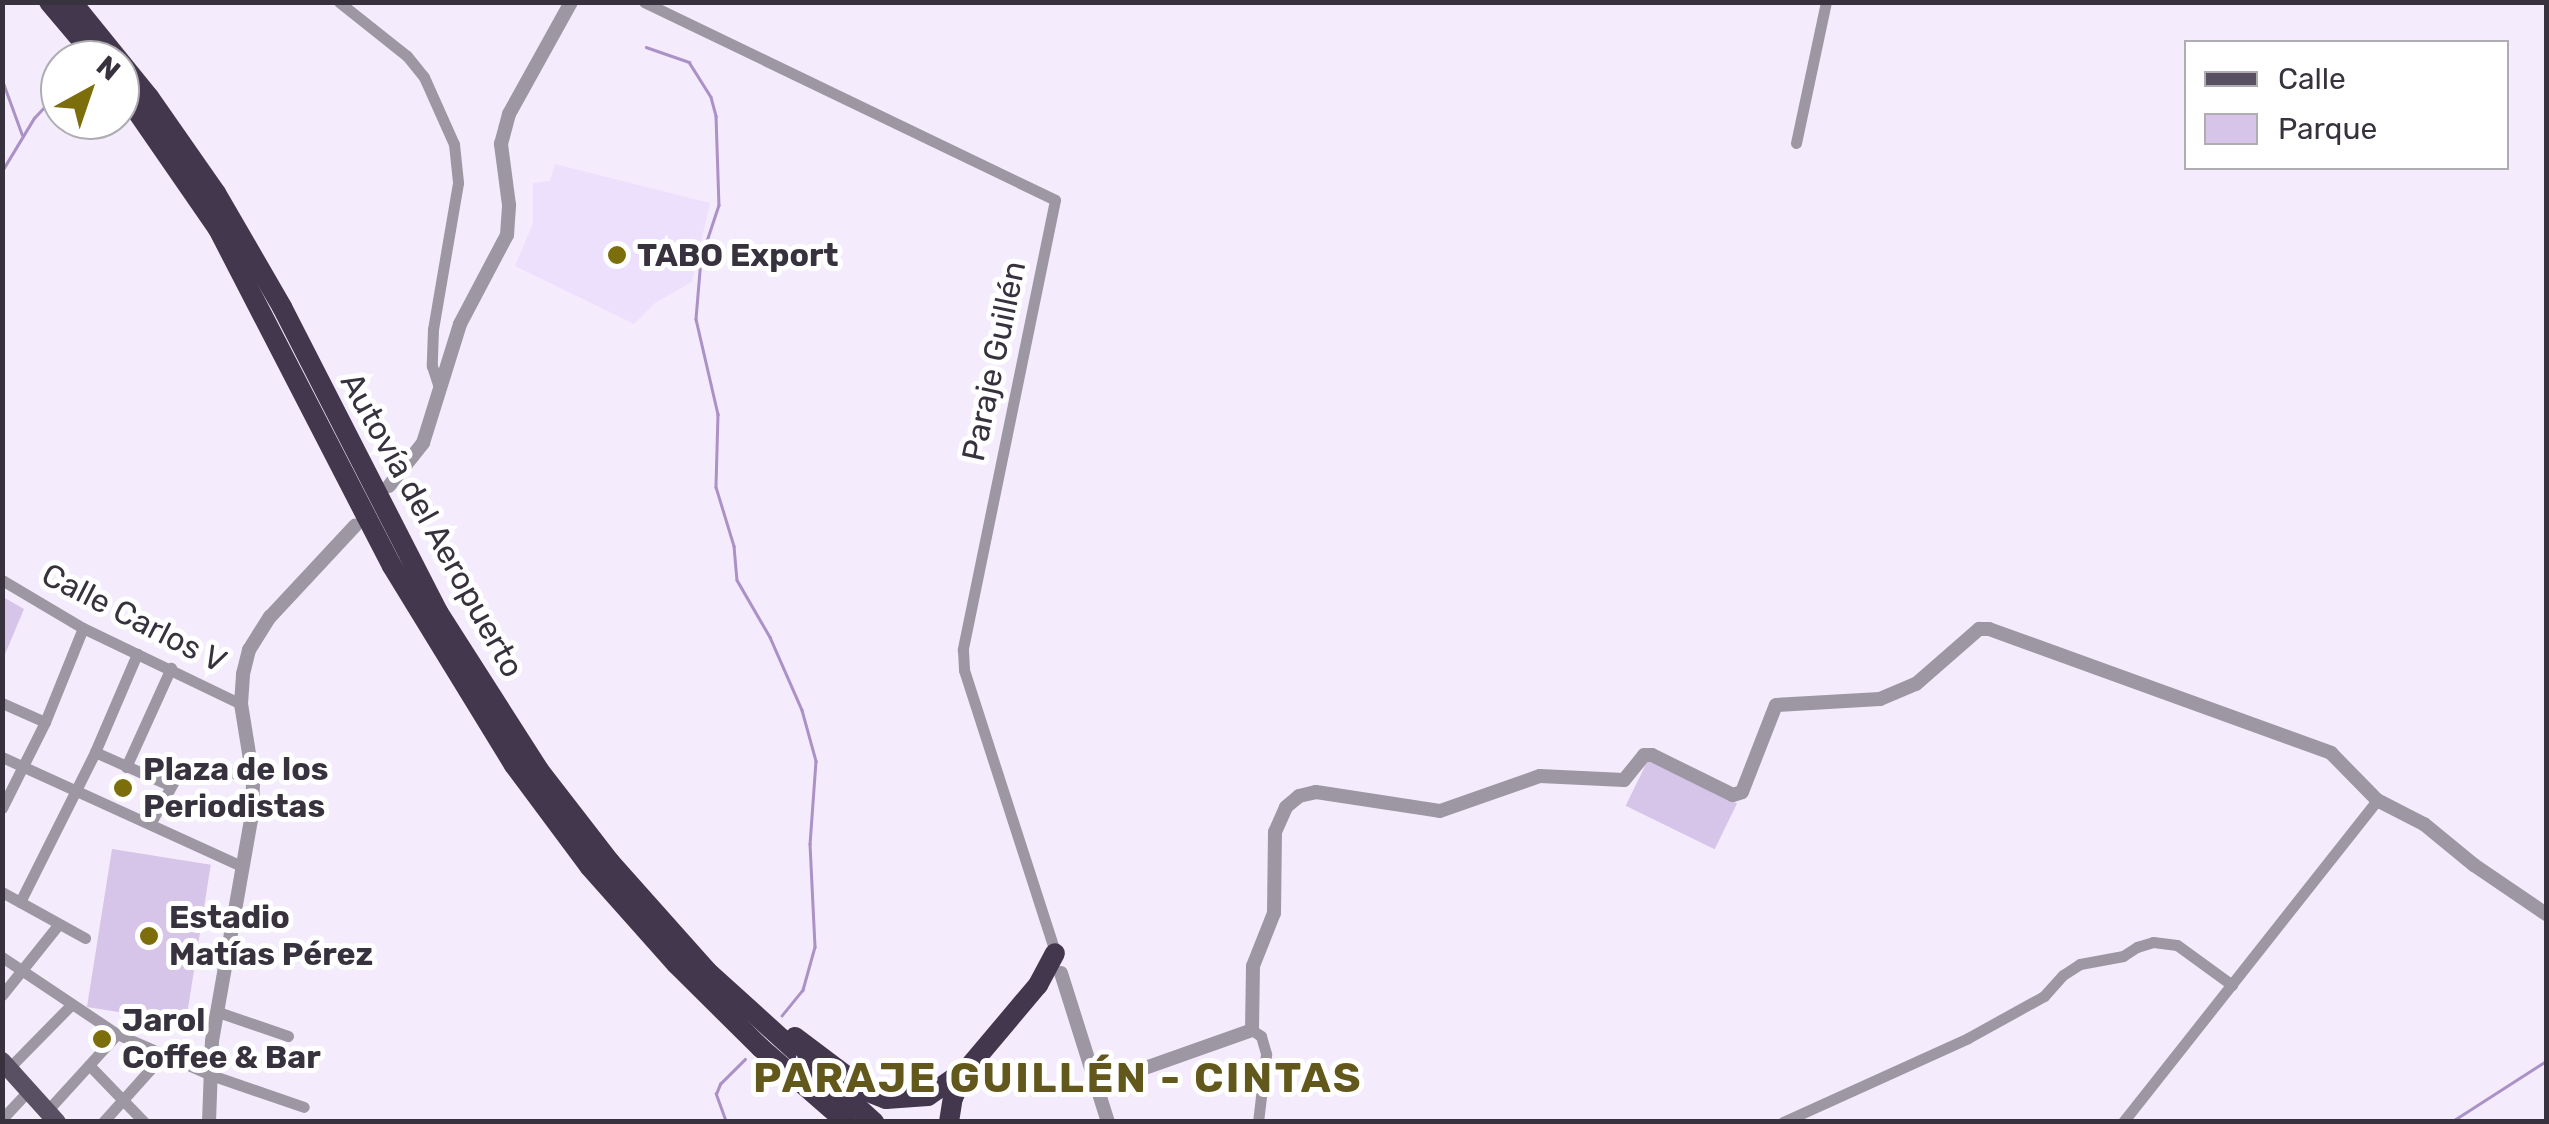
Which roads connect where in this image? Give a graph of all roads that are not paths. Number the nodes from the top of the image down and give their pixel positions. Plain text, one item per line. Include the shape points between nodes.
1 (49, 2) edge
2 (72, 2) edge
3 (339, 2) edge
4 (571, 2) edge
5 (644, 2) edge
6 (1826, 2) edge
7 (81, 40) edge
8 (140, 116) edge
9 (1796, 142) dead end
10 (439, 387) junction
11 (389, 486) dead end
12 (354, 526) dead end
13 (3, 581) edge
14 (83, 628) junction
15 (136, 654) junction
16 (171, 668) junction
17 (2, 703) edge
18 (241, 704) junction
19 (45, 722) junction
20 (95, 752) junction
21 (2, 757) edge
22 (24, 767) junction
23 (126, 767) junction
24 (254, 778) junction
25 (169, 785) junction
26 (76, 792) junction
27 (2378, 800) junction
28 (4, 803) edge
29 (150, 824) junction
30 (241, 866) junction
31 (2, 892) edge
32 (20, 902) junction
33 (2546, 914) edge
34 (657, 918) junction
35 (58, 926) junction
36 (85, 938) dead end
37 (2, 958) edge
38 (1058, 963) junction
39 (24, 973) junction
40 (2232, 986) junction
41 (2, 995) edge
42 (70, 1005) junction
43 (719, 1008) junction
44 (218, 1012) junction
45 (1252, 1030) junction
46 (117, 1034) junction
47 (288, 1036) dead end
48 (164, 1054) junction
49 (6, 1064) edge
50 (89, 1065) junction
51 (968, 1068) junction
52 (211, 1075) junction
53 (1097, 1085) junction
54 (28, 1090) junction
55 (123, 1100) junction
56 (304, 1106) dead end
57 (52, 1116) edge
58 (2, 1120) edge
59 (103, 1122) edge
60 (144, 1122) edge
61 (209, 1122) edge
62 (831, 1122) edge
63 (846, 1122) edge
64 (874, 1122) edge
65 (949, 1122) edge
66 (1108, 1122) edge
67 (1258, 1122) edge
68 (1783, 1122) edge
69 (2123, 1122) edge

1 - 7 highway
2 - 34 highway, Autovía del Aeropuerto via 150,97 234,223 468,663 560,799
3 - 10 street via 408,56 454,144 458,183 432,329
4 - 10 street via 509,114 501,144 507,236 460,324
5 - 38 street, Paraje Guillén via 1056,200 963,650
6 - 9 street
8 - 43 highway, Autovía del Aeropuerto via 218,229 460,685 589,866
10 - 11 street via 423,442
12 - 18 street via 257,635
13 - 14 street, Calle Carlos V
14 - 15 street, Calle Carlos V
14 - 19 street
15 - 16 street, Calle Carlos V
15 - 20 street
16 - 18 street, Calle Carlos V
16 - 23 street
17 - 19 street
18 - 24 street
19 - 22 street
20 - 23 street
20 - 26 street
21 - 22 street
22 - 26 street
22 - 28 street
23 - 25 street
24 - 25 street via 211,768 178,774
24 - 30 street
25 - 29 street
26 - 29 street
26 - 32 street
27 - 33 street via 2424,824
27 - 40 street
27 - 45 street via 2331,753 1979,629 1936,670 1880,699 1776,705 1742,792 1732,795 1652,754 1624,780 1540,776 1440,810 1316,792 1299,796 1275,832 1274,914 1253,966
29 - 30 street
30 - 44 street
31 - 32 street
32 - 35 street
34 - 51 highway via 868,1092 886,1099 928,1096
34 - 64 highway, Autovía del Aeropuerto via 760,1022
35 - 36 street
35 - 39 street
37 - 39 street
38 - 51 highway
38 - 53 street
39 - 41 street
39 - 42 street
40 - 68 street via 2177,945 2153,942 2080,964 2044,996 1968,1038
40 - 69 street
42 - 46 street
42 - 49 street
43 - 62 highway
43 - 63 highway, Autovía del Aeropuerto
44 - 47 street
44 - 52 street
45 - 53 street
45 - 67 street via 1266,1054
46 - 48 street
46 - 50 street
48 - 52 street
48 - 55 street
49 - 54 main road
50 - 55 street
50 - 57 street
51 - 65 highway via 952,1098
52 - 56 street
52 - 61 street
53 - 66 street
54 - 57 main road
54 - 58 street
55 - 59 street
55 - 60 street

